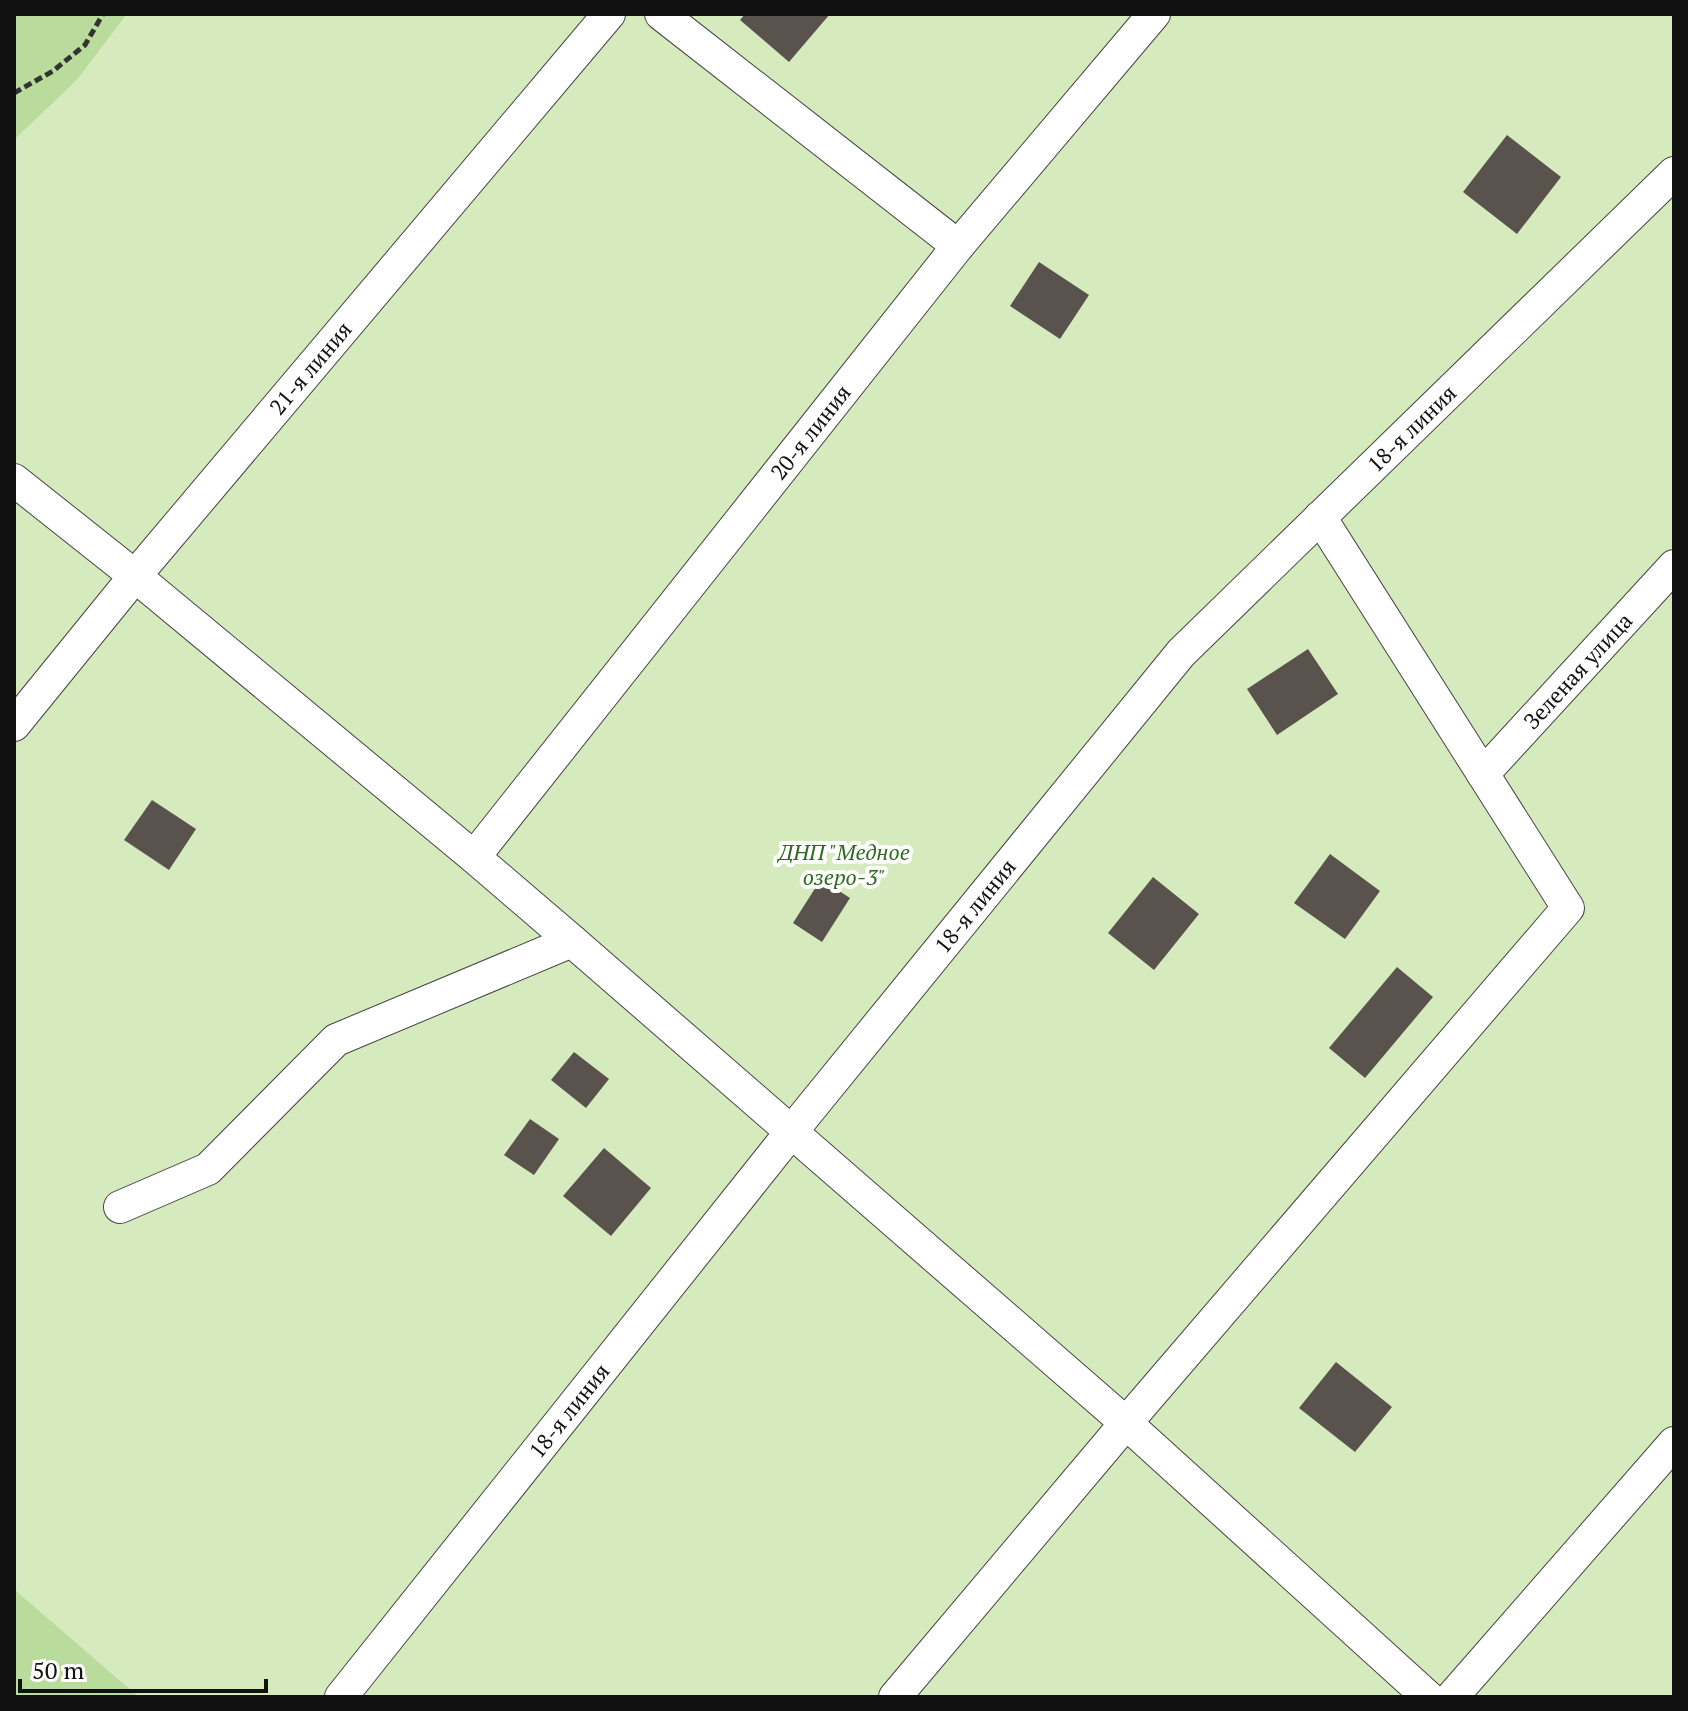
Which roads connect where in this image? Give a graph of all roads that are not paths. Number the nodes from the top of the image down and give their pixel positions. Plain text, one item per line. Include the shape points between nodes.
1 (609, 14) edge
2 (661, 14) edge
3 (1154, 14) edge
4 (1674, 173) edge
5 (958, 246) junction
6 (14, 480) edge
7 (1320, 517) junction
8 (1674, 566) edge
9 (135, 576) junction
10 (14, 725) edge
11 (1483, 774) junction
12 (474, 857) junction
13 (572, 941) junction
14 (792, 1131) junction
15 (120, 1207) dead end
16 (1126, 1423) junction
17 (1674, 1443) edge
18 (341, 1697) edge
19 (895, 1697) edge
20 (1428, 1697) edge
21 (1452, 1697) edge

1 - 9 street, 21-я линия
2 - 5 street
3 - 5 street, 20-я линия
4 - 7 street, 18-я линия
5 - 12 street, 20-я линия
6 - 9 street
7 - 11 street
7 - 14 street, 18-я линия via 1181,653
8 - 11 street, Зеленая улица
9 - 10 street, 21-я линия
9 - 12 street
11 - 16 street via 1568,908
12 - 13 street
13 - 14 street
13 - 15 street via 336,1040 208,1169
14 - 16 street
14 - 18 street, 18-я линия
16 - 19 street
16 - 20 street
17 - 21 street

